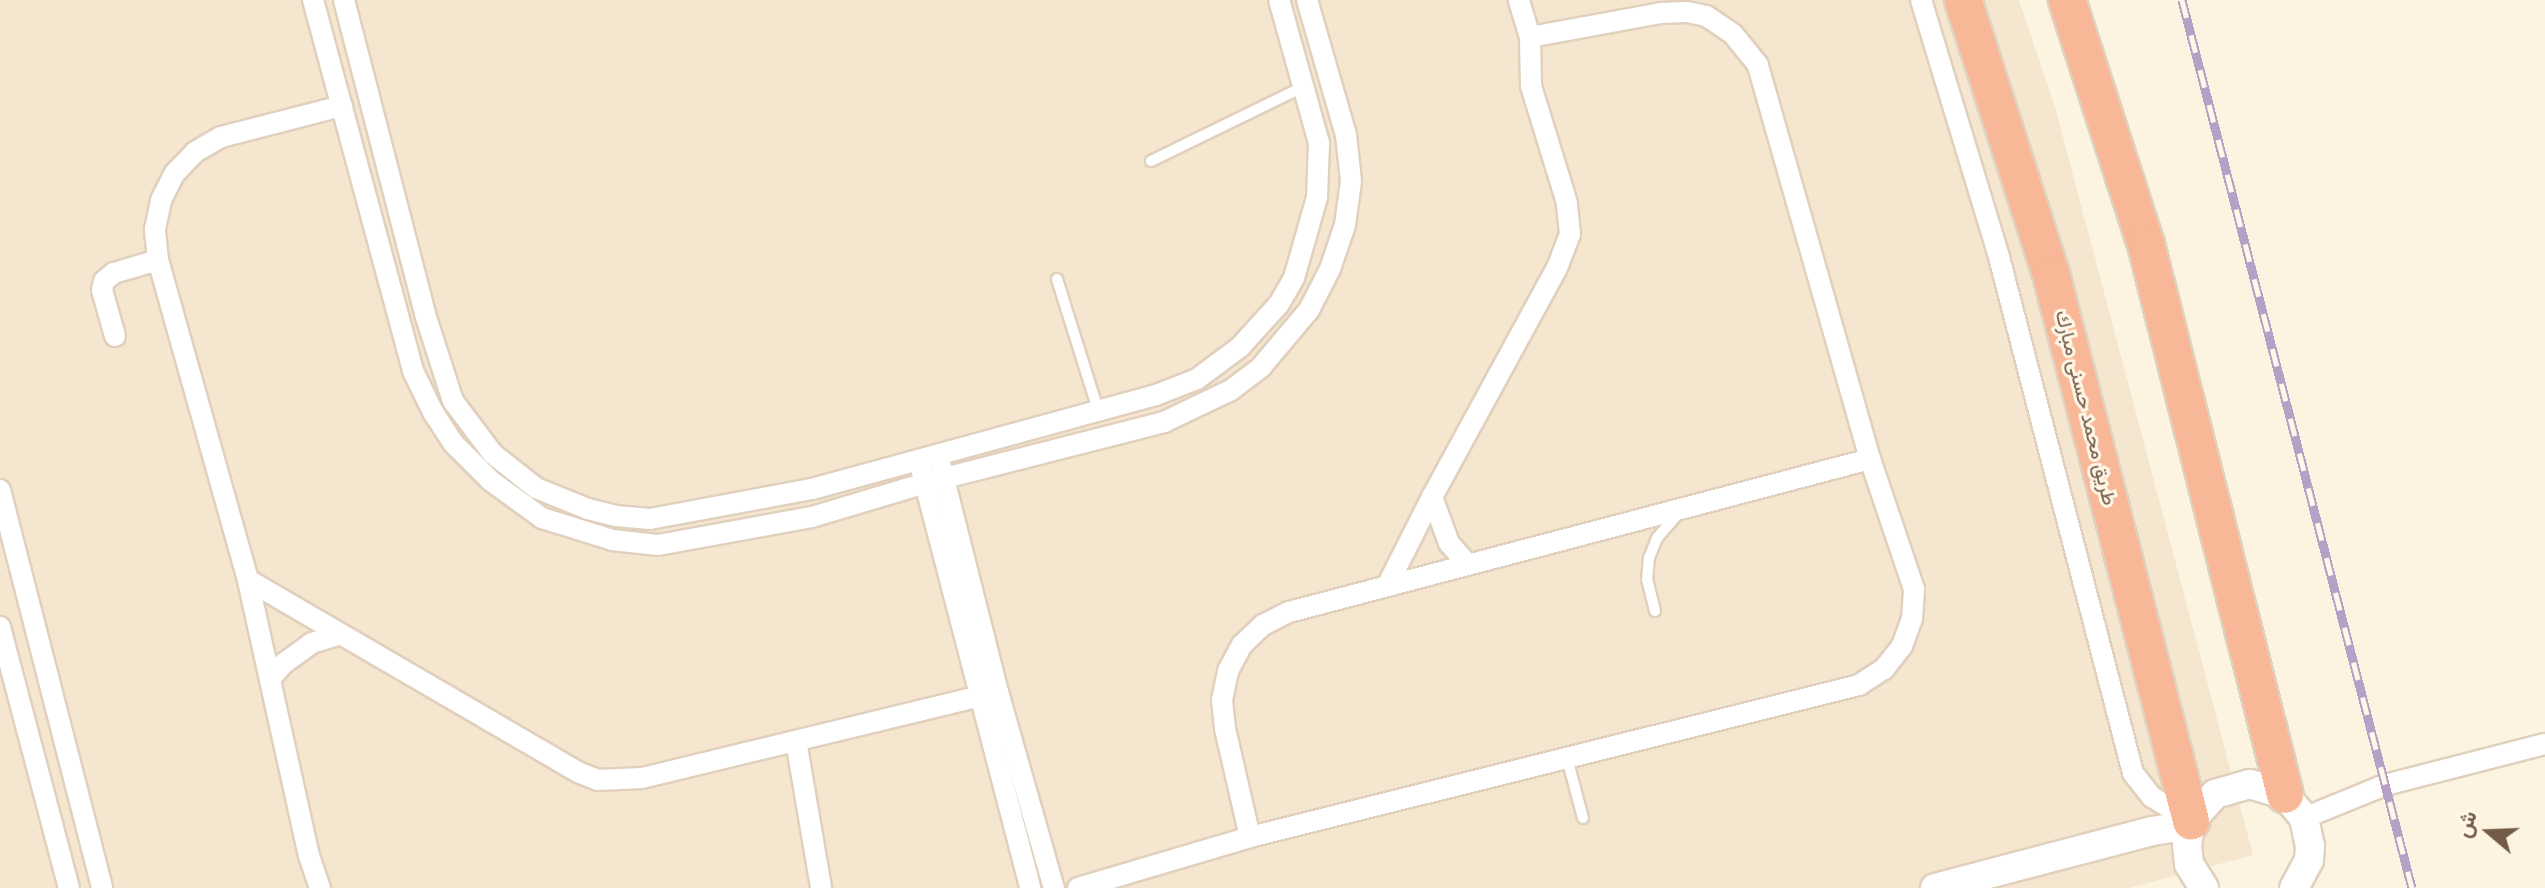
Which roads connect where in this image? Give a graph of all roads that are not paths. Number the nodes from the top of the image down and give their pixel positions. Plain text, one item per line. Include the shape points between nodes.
1 (313, 0) edge
2 (344, 0) edge
3 (1279, 0) edge
4 (1307, 0) edge
5 (1519, 0) edge
6 (1719, 0) edge
7 (1921, 0) edge
8 (1963, 0) edge
9 (2067, 0) edge
10 (1706, 16) junction
11 (1530, 37) junction
12 (1303, 87) junction
13 (342, 106) junction
14 (1151, 161) dead end
15 (158, 260) junction
16 (1057, 279) dead end
17 (115, 336) dead end
18 (1098, 410) junction
19 (929, 457) junction
20 (1870, 459) junction
21 (934, 480) junction
22 (0, 490) edge
23 (1432, 497) junction
24 (1686, 508) junction
25 (1467, 564) junction
26 (248, 580) junction
27 (1387, 586) junction
28 (1655, 611) dead end
29 (0, 627) edge
30 (341, 634) junction
31 (270, 679) junction
32 (988, 694) junction
33 (796, 741) junction
34 (2545, 744) edge
35 (1567, 758) junction
36 (2294, 807) junction
37 (1583, 818) dead end
38 (2191, 823) junction
39 (1250, 837) junction
40 (2302, 883) edge
41 (69, 888) edge
42 (102, 888) edge
43 (320, 888) edge
44 (821, 888) edge
45 (1030, 888) edge
46 (1054, 888) edge
47 (1078, 888) edge
48 (1935, 888) edge
49 (2204, 888) edge

1 - 13 street
2 - 19 street via 444,377 474,433 513,472 536,488 588,509 650,519 812,489
3 - 12 street
4 - 21 street via 1346,135 1351,181 1345,225 1330,269 1287,340 1231,390 1164,422
5 - 11 street
6 - 10 street
7 - 38 street via 1999,257 2133,773 2152,797
8 - 38 highway, طريق محمد حسنى مبارك via 2052,278
9 - 36 highway via 2146,244
10 - 11 street via 1661,13
10 - 20 street via 1733,34 1758,65
11 - 23 street via 1531,86 1567,203 1570,234 1557,268
12 - 14 lane
12 - 18 street via 1319,143 1317,197 1294,278 1279,304 1240,347 1197,379
13 - 15 street via 221,137 195,152 175,173 161,200 155,229
13 - 21 street via 413,371 454,444 518,503 569,529 658,545 812,517
15 - 17 street via 104,281
15 - 26 street
16 - 18 lane
18 - 19 street
19 - 21 street
20 - 24 street
20 - 35 street via 1914,589 1912,619 1902,646 1884,669 1859,685
21 - 32 street
22 - 42 street
23 - 25 street via 1449,543
23 - 27 street
24 - 25 street
24 - 28 lane via 1669,521 1649,558 1647,580
25 - 27 street
26 - 30 street
26 - 31 street
27 - 39 street via 1289,612 1263,625 1242,645 1228,671 1222,700
29 - 41 street
30 - 31 street via 312,643
30 - 33 street via 598,780 642,778
31 - 43 street
32 - 33 street
32 - 45 street
32 - 46 street
33 - 44 street
34 - 36 street
35 - 37 lane
35 - 39 street
36 - 38 street via 2259,785 2232,786 2215,794
36 - 40 street via 2310,846
38 - 48 street
38 - 49 street via 2189,864
39 - 47 street

